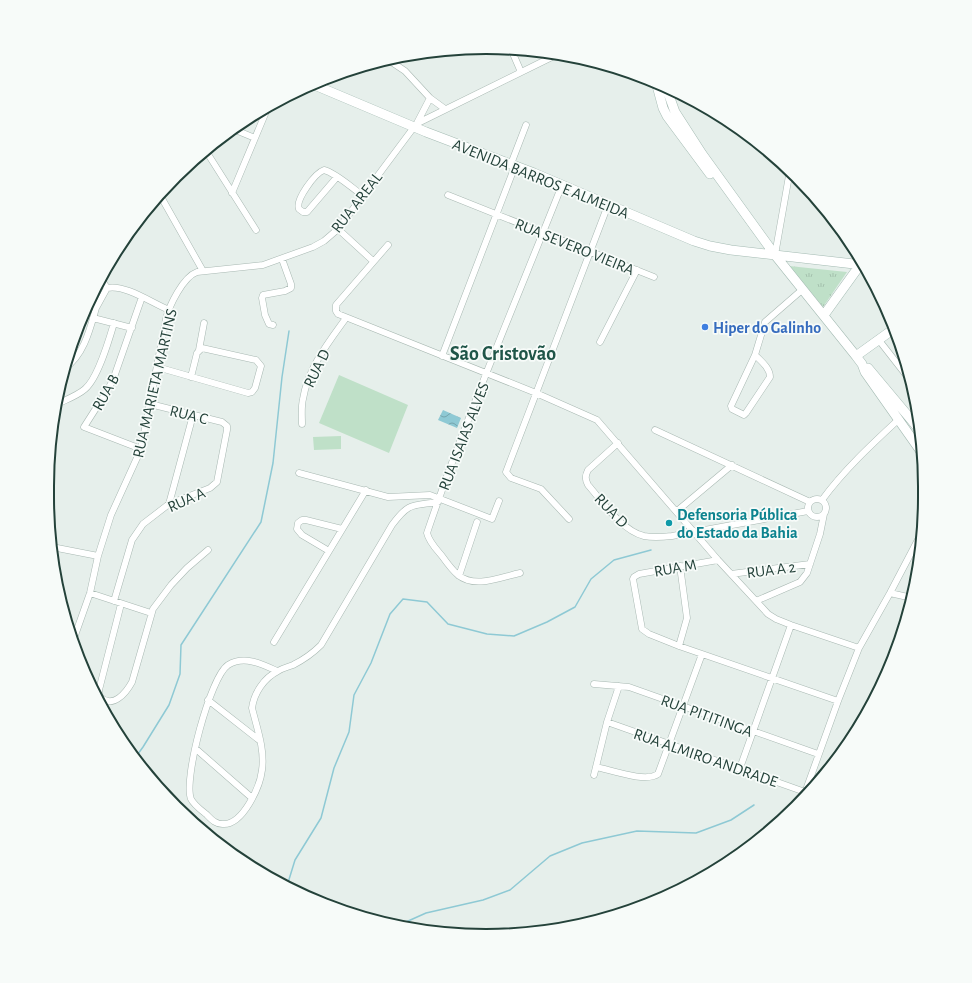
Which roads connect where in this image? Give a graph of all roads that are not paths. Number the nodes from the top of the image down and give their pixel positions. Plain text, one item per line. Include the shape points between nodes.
1 (513, 55) edge
2 (548, 59) edge
3 (394, 64) edge
4 (521, 72) junction
5 (320, 87) edge
6 (658, 90) edge
7 (667, 95) edge
8 (430, 98) junction
9 (445, 109) junction
10 (671, 114) junction
11 (263, 116) edge
12 (416, 125) junction
13 (526, 125) dead end
14 (240, 131) edge
15 (255, 138) junction
16 (208, 155) edge
17 (513, 165) junction
18 (337, 177) junction
19 (789, 179) edge
20 (562, 185) junction
21 (232, 193) junction
22 (362, 195) junction
23 (448, 195) dead end
24 (163, 199) edge
25 (608, 205) junction
26 (496, 214) junction
27 (338, 229) junction
28 (256, 230) dead end
29 (543, 234) junction
30 (388, 245) dead end
31 (590, 252) junction
32 (775, 256) junction
33 (282, 259) junction
34 (374, 261) junction
35 (857, 265) edge
36 (859, 268) edge
37 (637, 270) junction
38 (203, 271) junction
39 (654, 277) dead end
40 (105, 284) edge
41 (107, 288) junction
42 (803, 289) junction
43 (142, 297) junction
44 (94, 306) edge
45 (96, 308) junction
46 (169, 310) junction
47 (824, 315) junction
48 (93, 318) junction
49 (346, 318) junction
50 (204, 322) dead end
51 (114, 323) junction
52 (273, 326) dead end
53 (132, 328) junction
54 (889, 332) edge
55 (878, 339) junction
56 (600, 342) dead end
57 (199, 350) junction
58 (755, 355) junction
59 (442, 356) junction
60 (856, 356) junction
61 (73, 361) edge
62 (862, 364) junction
63 (157, 367) junction
64 (902, 369) edge
65 (487, 374) junction
66 (191, 377) junction
67 (536, 393) junction
68 (62, 401) edge
69 (150, 404) junction
70 (192, 416) junction
71 (912, 419) edge
72 (898, 420) junction
73 (302, 424) dead end
74 (227, 426) joint
75 (654, 430) dead end
76 (618, 443) junction
77 (916, 444) edge
78 (141, 449) junction
79 (732, 465) junction
80 (299, 473) dead end
81 (366, 490) junction
82 (439, 500) junction
83 (822, 500) junction
84 (499, 502) dead end
85 (810, 502) junction
86 (169, 504) junction
87 (808, 510) junction
88 (677, 511) junction
89 (824, 514) junction
90 (569, 519) dead end
91 (477, 522) dead end
92 (342, 529) junction
93 (694, 531) junction
94 (915, 546) edge
95 (58, 549) edge
96 (208, 550) dead end
97 (329, 551) junction
98 (98, 556) junction
99 (718, 560) junction
100 (810, 564) junction
101 (680, 566) junction
102 (520, 573) dead end
103 (731, 574) junction
104 (459, 576) junction
105 (90, 593) junction
106 (890, 594) junction
107 (906, 597) edge
108 (114, 600) junction
109 (756, 601) junction
110 (121, 604) junction
111 (151, 613) junction
112 (791, 625) junction
113 (76, 633) edge
114 (274, 642) dead end
115 (678, 646) junction
116 (859, 648) junction
117 (702, 654) junction
118 (277, 671) junction
119 (771, 679) junction
120 (594, 684) dead end
121 (619, 686) junction
122 (99, 689) edge
123 (208, 700) junction
124 (106, 701) edge
125 (838, 701) junction
126 (682, 706) junction
127 (607, 722) junction
128 (752, 732) junction
129 (259, 740) junction
130 (669, 744) junction
131 (196, 748) junction
132 (818, 754) junction
133 (596, 767) junction
134 (740, 768) junction
135 (594, 775) dead end
136 (807, 786) edge
137 (802, 791) edge
138 (252, 798) junction

1 - 4 street
2 - 4 street
3 - 8 street via 405,71
4 - 9 street
5 - 12 street, AVENIDA BARROS E ALMEIDA
6 - 10 street via 663,108
7 - 10 street
8 - 9 street
8 - 12 street
9 - 12 street
10 - 32 street via 696,158
11 - 15 street
12 - 17 street, AVENIDA BARROS E ALMEIDA
12 - 22 street, RUA AREAL
13 - 17 street
14 - 15 street
15 - 21 street
16 - 21 street
17 - 20 street, AVENIDA BARROS E ALMEIDA
17 - 26 street
18 - 18 street via 326,170 320,172 300,199 297,205 299,210 307,212
18 - 22 street
19 - 32 street
20 - 25 street, AVENIDA BARROS E ALMEIDA
20 - 29 street, RUA ISAIAS ALVES
21 - 28 street
22 - 27 street, RUA AREAL
23 - 26 street, RUA SEVERO VIEIRA
24 - 38 street
25 - 31 street
25 - 32 street, AVENIDA BARROS E ALMEIDA via 710,246
26 - 29 street, RUA SEVERO VIEIRA
26 - 59 street
27 - 33 street, RUA AREAL via 319,243
27 - 34 street
29 - 31 street, RUA SEVERO VIEIRA
29 - 65 street, RUA ISAIAS ALVES
30 - 34 street
31 - 37 street, RUA SEVERO VIEIRA
31 - 67 street
32 - 35 street, AVENIDA BARROS E ALMEIDA
32 - 42 street
33 - 38 street, RUA AREAL via 256,266
33 - 52 street via 291,288 263,295 262,298 266,319
34 - 49 street via 336,305 338,314
36 - 47 street
37 - 39 street, RUA SEVERO VIEIRA
37 - 56 street
38 - 46 street, RUA MARIETA MARTINS via 188,278
40 - 41 street
41 - 43 street via 125,290
41 - 45 street
42 - 47 street
42 - 58 street via 765,322
43 - 46 street
43 - 53 street, RUA B
44 - 45 street
45 - 48 street
46 - 63 street, RUA MARIETA MARTINS
47 - 60 street
48 - 51 street
48 - 61 street via 81,349
49 - 59 street
49 - 73 street, RUA D via 313,370 302,400
50 - 57 street
51 - 53 street
51 - 68 street via 104,354 89,385
53 - 78 street, RUA B via 113,380 84,427
54 - 55 street
55 - 60 street
55 - 64 street
57 - 66 street
57 - 66 street via 206,347 256,360 261,366 257,381 254,390 248,393
58 - 58 street via 731,406 744,415 770,377 767,368
59 - 65 street
60 - 62 street
62 - 71 street via 873,373
62 - 72 street
63 - 66 street
63 - 69 street, RUA MARIETA MARTINS
65 - 67 street
65 - 82 street, RUA ISAIAS ALVES
67 - 76 street via 597,420
67 - 90 street via 506,472 511,478 541,489
69 - 70 street, RUA C
69 - 78 street, RUA MARIETA MARTINS
70 - 74 street, RUA C via 222,422
70 - 86 street
72 - 77 street
72 - 83 street via 843,474
74 - 86 street, RUA A via 217,482
75 - 79 street
76 - 88 street
76 - 93 street, RUA D via 588,470 585,479 588,485 624,525 635,533 659,538
78 - 98 street, RUA MARIETA MARTINS via 111,515
79 - 85 street
79 - 88 street
80 - 81 street
81 - 82 street via 388,497 430,494
81 - 92 street
82 - 84 street via 492,519
82 - 104 street, RUA ISAIAS ALVES via 427,533 428,537
82 - 118 street via 411,506 401,513 321,645 304,659
83 - 85 street
83 - 89 street via 826,508
85 - 87 street
86 - 108 street, RUA A via 143,524 132,540
87 - 89 street via 815,516
87 - 93 street, RUA D
88 - 93 street
89 - 100 street
91 - 104 street
92 - 97 street
92 - 97 street via 306,520 298,523 297,529 302,535
93 - 99 street
94 - 106 street
95 - 98 street
96 - 111 street via 171,585
97 - 114 street
98 - 105 street, RUA MARIETA MARTINS
99 - 101 street, RUA M
99 - 103 street
100 - 103 street, RUA A 2
100 - 109 street via 800,582
101 - 115 street via 687,618
101 - 115 street, RUA M via 639,574 633,579 642,629
102 - 104 street via 483,582 473,582
103 - 109 street
105 - 108 street
105 - 113 street, RUA MARIETA MARTINS
106 - 107 street
106 - 116 street
108 - 110 street
109 - 112 street via 768,614
110 - 111 street
110 - 122 street
111 - 124 street via 129,686 115,700
112 - 116 street
112 - 119 street
115 - 117 street
116 - 125 street
117 - 119 street
117 - 126 street
118 - 123 street via 255,662 235,662 222,670
118 - 129 street via 260,686 253,701 252,708
119 - 125 street
119 - 128 street
120 - 121 street, RUA PITITINGA
121 - 126 street, RUA PITITINGA via 629,687
121 - 127 street
123 - 129 street
123 - 131 street
125 - 132 street
126 - 128 street, RUA PITITINGA
126 - 130 street
127 - 130 street, RUA ALMIRO ANDRADE
127 - 133 street
128 - 132 street, RUA PITITINGA
128 - 134 street
129 - 138 street via 262,770
130 - 133 street via 660,770 655,776 640,777
130 - 134 street, RUA ALMIRO ANDRADE
131 - 138 street
131 - 138 street via 190,783 190,793 195,805 218,824 225,825 243,812
132 - 136 street
133 - 135 street
134 - 137 street, RUA ALMIRO ANDRADE

